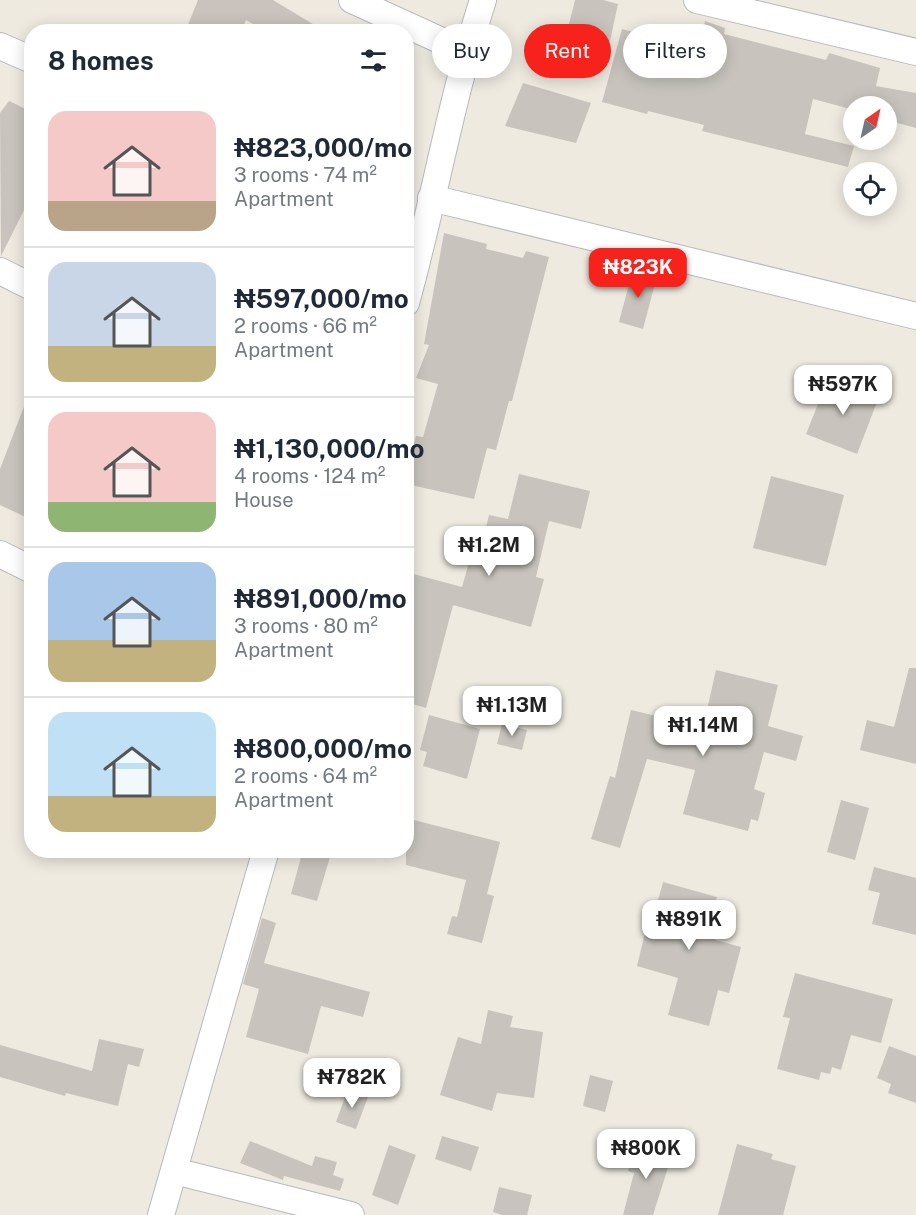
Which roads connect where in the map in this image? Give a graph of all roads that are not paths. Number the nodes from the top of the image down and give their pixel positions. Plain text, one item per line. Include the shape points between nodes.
1 (352, 0) edge
2 (483, 0) edge
3 (697, 0) edge
4 (405, 24) edge
5 (475, 24) edge
6 (414, 28) edge
7 (432, 36) edge
8 (0, 46) edge
9 (916, 52) edge
10 (24, 56) edge
11 (460, 78) edge
12 (431, 198) junction
13 (414, 240) edge
14 (0, 271) edge
15 (24, 283) edge
16 (916, 316) edge
17 (0, 554) edge
18 (24, 566) edge
19 (264, 858) edge
20 (174, 1171) junction
21 (161, 1215) edge
22 (351, 1215) edge

1 - 4 street
2 - 5 street
3 - 9 street
6 - 7 street
8 - 10 street
11 - 12 street
12 - 13 street
12 - 16 street
14 - 15 street
17 - 18 street
19 - 20 street
20 - 21 street
20 - 22 street

